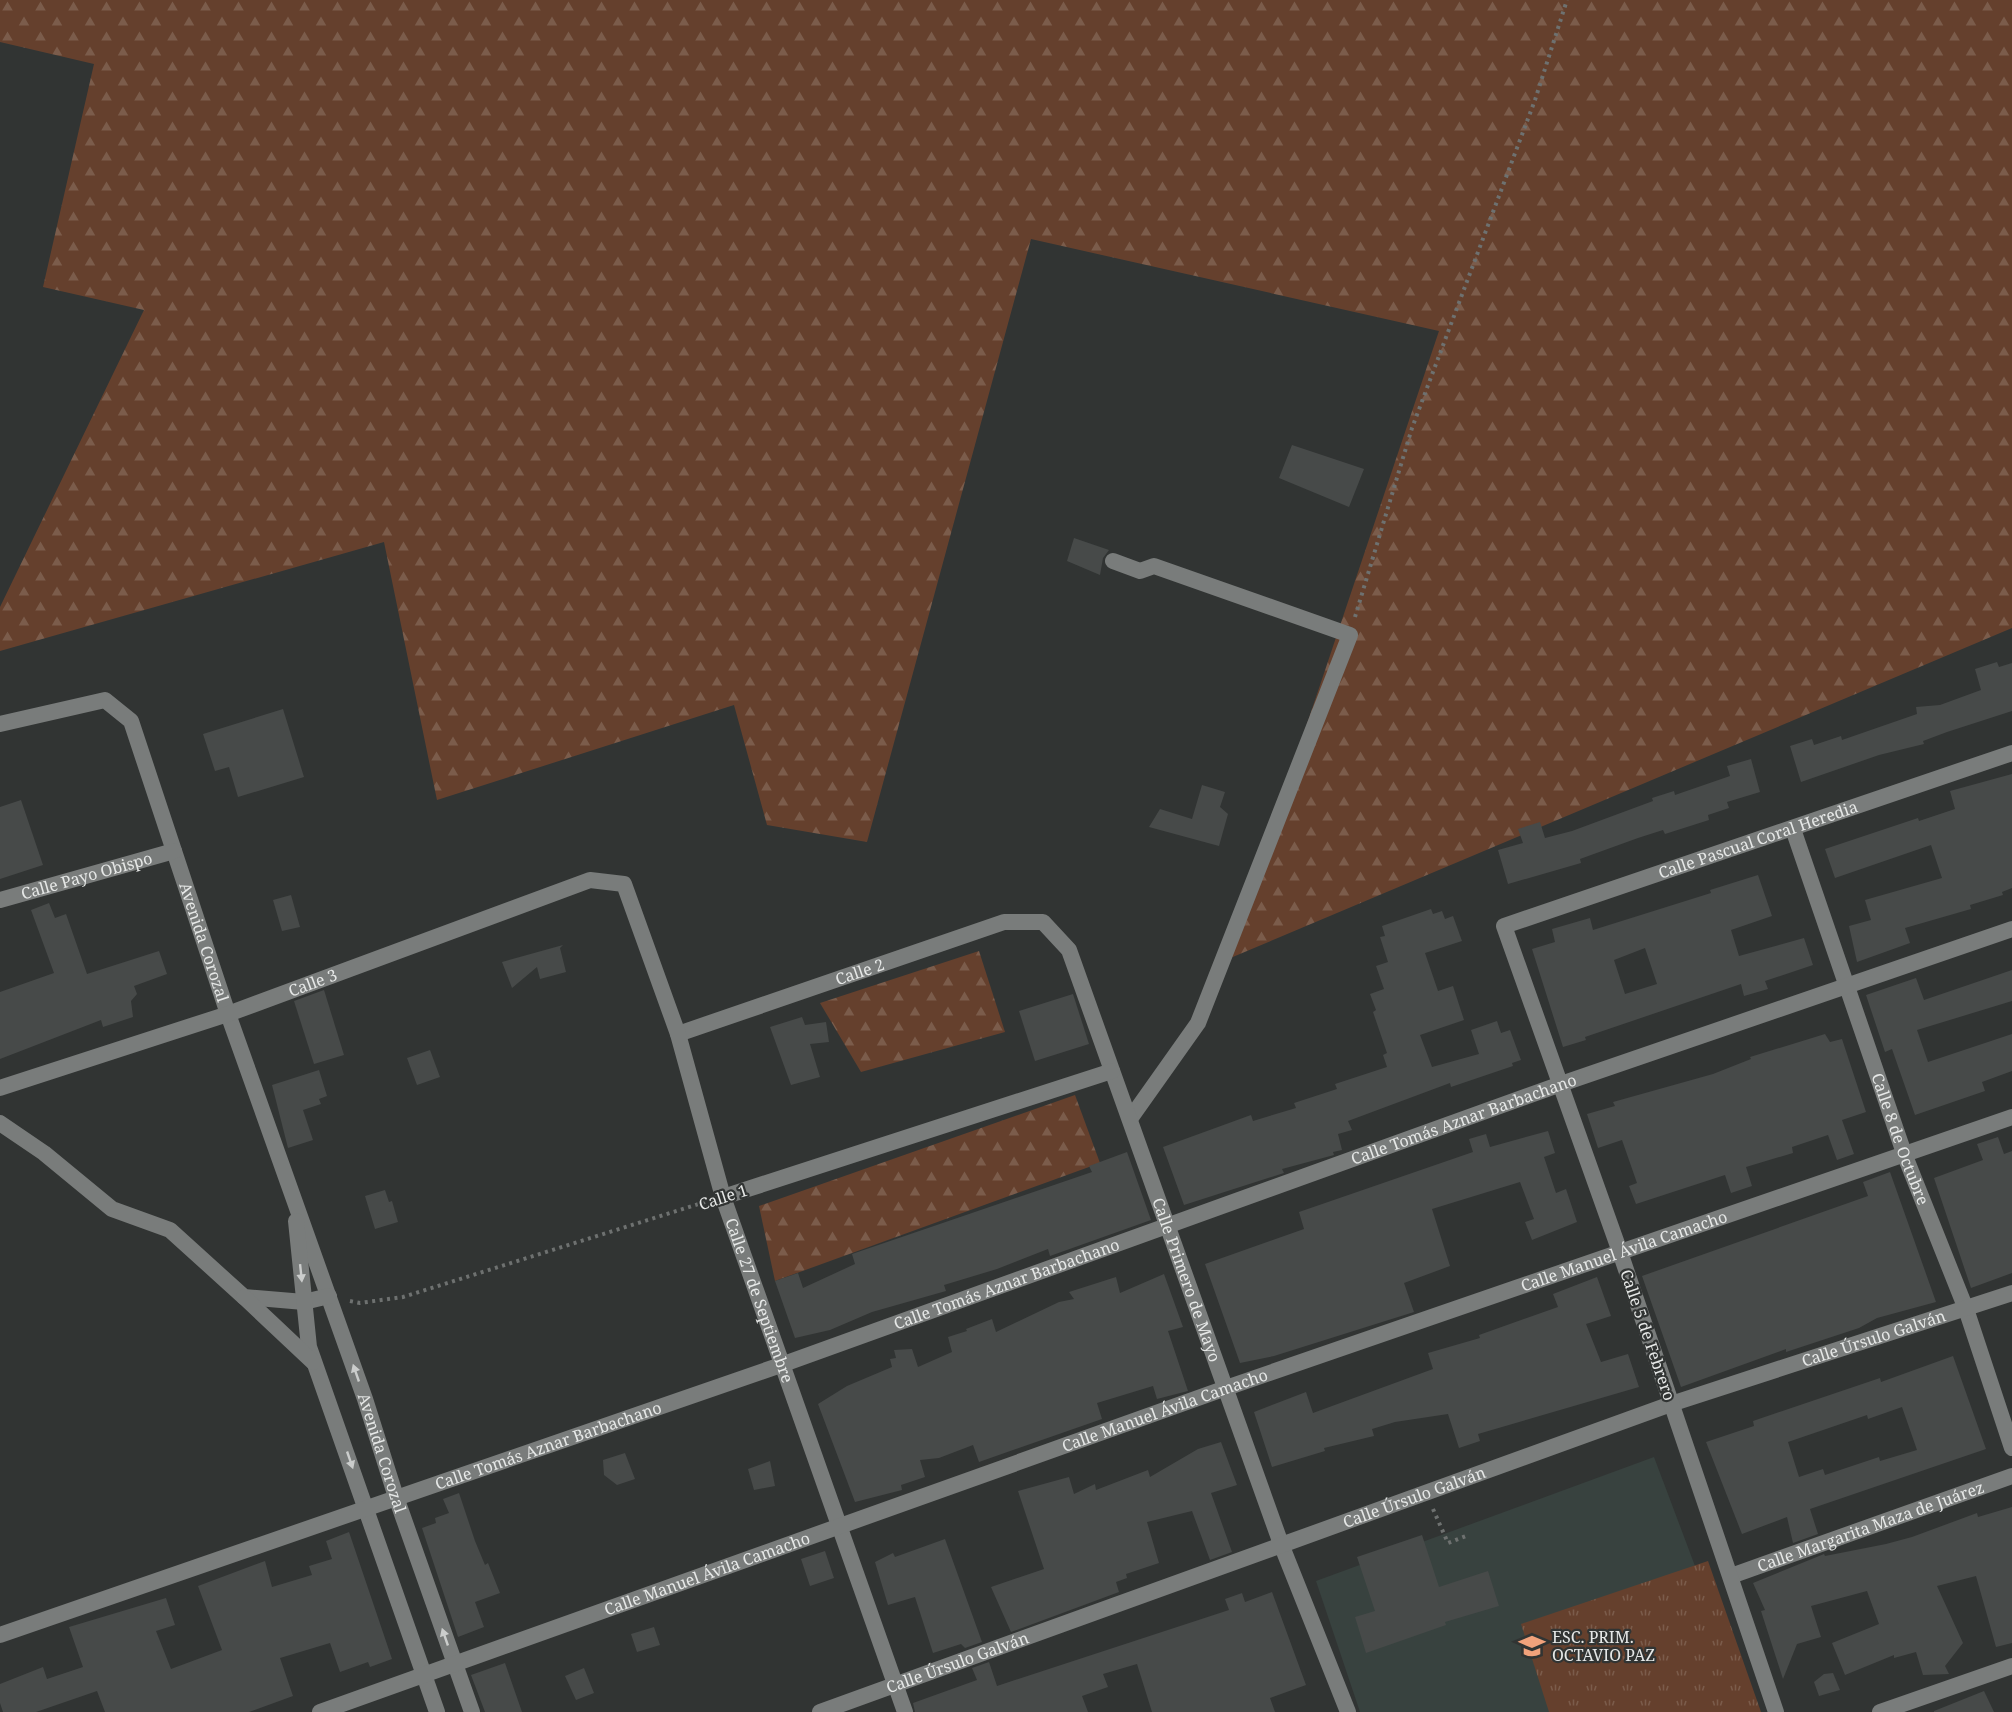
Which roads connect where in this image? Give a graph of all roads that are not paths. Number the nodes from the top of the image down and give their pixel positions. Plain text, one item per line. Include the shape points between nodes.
1 (1113, 561) dead end
2 (0, 724) edge
3 (2012, 753) edge
4 (1793, 829) junction
5 (174, 851) junction
6 (624, 884) joint
7 (0, 900) edge
8 (1043, 922) joint
9 (1504, 926) joint
10 (2012, 928) edge
11 (1846, 985) junction
12 (228, 1014) junction
13 (678, 1034) junction
14 (1112, 1071) junction
15 (1561, 1084) junction
16 (0, 1088) edge
17 (2012, 1117) edge
18 (1130, 1119) junction
19 (0, 1123) edge
20 (1905, 1155) junction
21 (293, 1194) junction
22 (723, 1197) junction
23 (1167, 1225) junction
24 (1620, 1252) junction
25 (2012, 1293) edge
26 (329, 1296) junction
27 (244, 1297) junction
28 (304, 1302) junction
29 (1966, 1309) junction
30 (316, 1365) junction
31 (781, 1365) junction
32 (1226, 1388) junction
33 (1671, 1404) junction
34 (2012, 1448) edge
35 (2012, 1476) edge
36 (396, 1497) junction
37 (365, 1508) junction
38 (840, 1525) junction
39 (1281, 1544) junction
40 (1731, 1576) junction
41 (0, 1635) edge
42 (455, 1665) junction
43 (2012, 1665) edge
44 (425, 1676) junction
45 (896, 1686) junction
46 (320, 1712) edge
47 (437, 1712) edge
48 (472, 1712) edge
49 (820, 1712) edge
50 (905, 1712) edge
51 (1348, 1712) edge
52 (1776, 1712) edge
53 (1880, 1712) edge

1 - 18 street via 1140,571 1154,566 1350,635 1198,1023
2 - 5 street, Avenida Corozal via 105,700 130,721
3 - 4 street, Calle Pascual Coral Heredia
4 - 9 street, Calle Pascual Coral Heredia
4 - 11 street, Calle 8 de Octubre
5 - 7 street, Calle Payo Obispo
5 - 12 street, Avenida Corozal
6 - 12 street, Calle 3 via 590,880
6 - 13 street, Calle 27 de Septiembre
8 - 13 street, Calle 2 via 1004,922
8 - 14 street, Calle Primero de Mayo via 1069,950
9 - 15 street, Calle 5 de Febrero
10 - 11 street, Calle Tomás Aznar Barbachano
11 - 15 street, Calle Tomás Aznar Barbachano
11 - 20 street, Calle 8 de Octubre
12 - 16 street, Calle 3
12 - 21 street, Avenida Corozal
13 - 22 street, Calle 27 de Septiembre
14 - 18 street, Calle Primero de Mayo
14 - 22 street, Calle 1
15 - 23 street, Calle Tomás Aznar Barbachano
15 - 24 street, Calle 5 de Febrero
17 - 20 street, Calle Manuel Ávila Camacho
18 - 23 street, Calle Primero de Mayo
19 - 27 street via 44,1153 112,1209 170,1230
20 - 24 street, Calle Manuel Ávila Camacho
20 - 29 street, Calle 8 de Octubre
21 - 26 street, Avenida Corozal
21 -> 28 street, Avenida Corozal
22 - 31 street, Calle 27 de Septiembre
23 - 31 street, Calle Tomás Aznar Barbachano
23 - 32 street, Calle Primero de Mayo
24 - 32 street, Calle Manuel Ávila Camacho
24 - 33 street, Calle 5 de Febrero
25 - 29 street, Calle Úrsulo Galván
26 - 28 street
36 -> 26 street, Avenida Corozal
27 - 28 street
27 - 30 street
28 - 30 street, Avenida Corozal via 309,1347
29 - 33 street, Calle Úrsulo Galván
29 - 34 street, Calle 8 de Octubre
30 -> 37 street, Avenida Corozal
31 - 36 street, Calle Tomás Aznar Barbachano
31 - 38 street, Calle 27 de Septiembre
32 - 38 street, Calle Manuel Ávila Camacho
32 - 39 street, Calle Primero de Mayo
33 - 39 street, Calle Úrsulo Galván
33 - 40 street, Calle 5 de Febrero
35 - 40 street, Calle Margarita Maza de Juárez
36 - 37 street, Calle Tomás Aznar Barbachano
42 -> 36 street, Avenida Corozal
37 - 41 street, Calle Tomás Aznar Barbachano
37 - 44 street, Avenida Corozal
38 - 42 street, Calle Manuel Ávila Camacho
38 - 45 street, Calle 27 de Septiembre
39 - 45 street, Calle Úrsulo Galván
39 - 51 street, Calle Primero de Mayo
40 - 52 street, Calle 5 de Febrero
42 - 44 street, Calle Manuel Ávila Camacho
42 - 48 street, Avenida Corozal
43 - 53 street
44 - 46 street, Calle Manuel Ávila Camacho
44 - 47 street, Avenida Corozal
45 - 49 street, Calle Úrsulo Galván
45 - 50 street, Calle 27 de Septiembre

